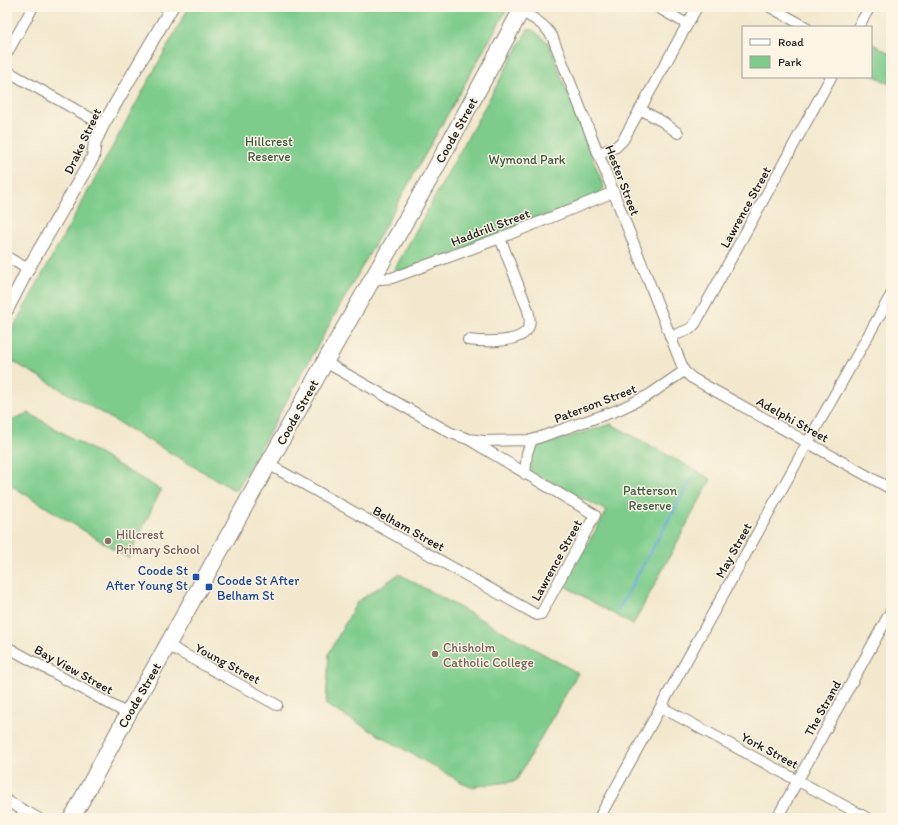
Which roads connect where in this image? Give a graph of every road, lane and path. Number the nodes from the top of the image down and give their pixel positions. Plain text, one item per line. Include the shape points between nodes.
1 (33, 7) edge
2 (172, 7) edge
3 (657, 7) edge
4 (697, 7) edge
5 (770, 7) edge
6 (870, 7) edge
7 (522, 9) edge
8 (687, 24) junction
9 (804, 26) edge
10 (859, 26) edge
11 (7, 53) edge
12 (7, 71) edge
13 (830, 78) edge
14 (640, 109) junction
15 (103, 125) junction
16 (678, 133) dead end
17 (599, 153) junction
18 (614, 192) junction
19 (500, 238) junction
20 (7, 258) edge
21 (28, 269) junction
22 (373, 278) junction
23 (891, 295) edge
24 (7, 310) edge
25 (670, 337) junction
26 (468, 340) dead end
27 (325, 362) junction
28 (684, 371) junction
29 (468, 439) junction
30 (532, 440) junction
31 (808, 442) junction
32 (268, 464) junction
33 (525, 474) junction
34 (891, 488) edge
35 (595, 515) joint
36 (891, 611) edge
37 (537, 615) joint
38 (167, 644) junction
39 (7, 647) edge
40 (277, 704) dead end
41 (661, 707) junction
42 (128, 714) junction
43 (798, 780) junction
44 (7, 801) edge
45 (38, 818) edge
46 (72, 818) edge
47 (599, 818) edge
48 (777, 818) edge
49 (867, 818) edge

1 - 11 street
2 - 15 street, Drake Street
3 - 8 street
4 - 8 street
5 - 9 street
6 - 10 street
7 - 17 street, Hester Street via 546,27 552,36
7 - 22 main road, Coode Street
8 - 14 street
12 - 15 street
13 - 25 street, Lawrence Street via 695,324 686,331
14 - 16 street
14 - 17 street via 620,144
15 - 21 street, Drake Street via 95,142 93,157
17 - 18 street, Hester Street
18 - 19 street, Haddrill Street
18 - 25 street, Hester Street
19 - 22 street, Haddrill Street via 392,278
19 - 26 street via 528,310 529,328 523,334 507,340
20 - 21 street
21 - 24 street, Drake Street
22 - 27 main road, Coode Street
23 - 31 street, May Street
25 - 28 street, Hester Street
27 - 29 street, Paterson Street via 451,433
27 - 32 main road, Coode Street
28 - 30 street, Paterson Street via 649,395 618,410
28 - 31 street, Adelphi Street via 692,378
29 - 30 street, Paterson Street
29 - 33 street, Paterson Street
30 - 33 street via 527,453
31 - 34 street, Adelphi Street
31 - 41 street, May Street
32 - 37 street, Belham Street
32 - 38 main road, Coode Street
33 - 35 street, Paterson Street
35 - 37 street, Lawrence Street via 541,614
36 - 43 street, The Strand
38 - 40 street, Young Street
38 - 42 main road, Coode Street
39 - 42 street, Bay View Street
41 - 43 street, York Street
41 - 47 street, May Street
42 - 46 main road, Coode Street
43 - 48 street, The Strand
43 - 49 street, York Street
44 - 45 street

